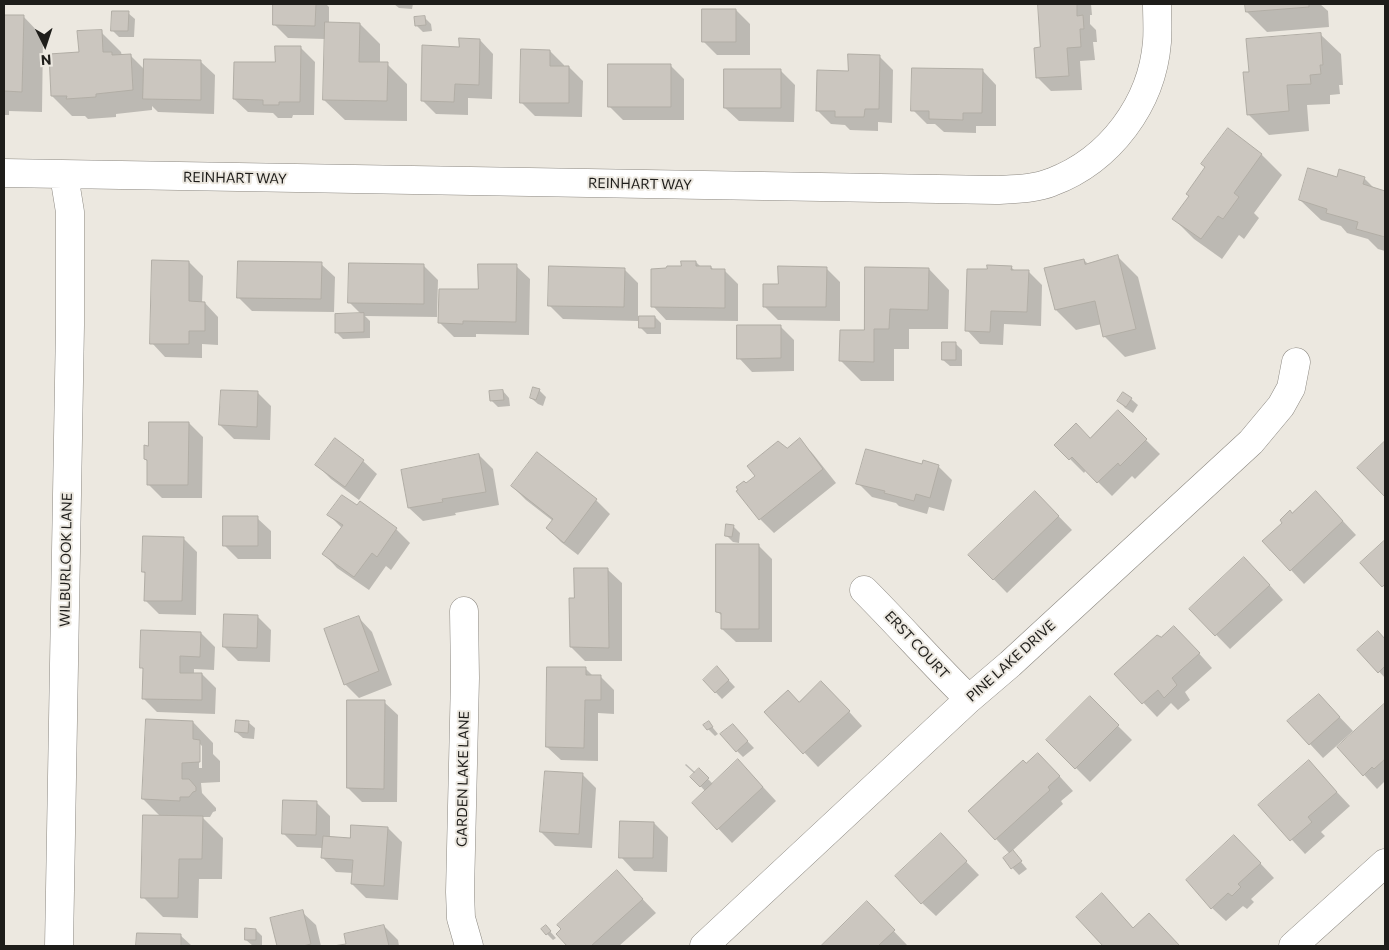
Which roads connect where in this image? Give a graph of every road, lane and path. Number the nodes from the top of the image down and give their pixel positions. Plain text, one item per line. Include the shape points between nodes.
1 (1156, 4) edge
2 (4, 173) edge
3 (64, 175) junction
4 (1296, 362) dead end
5 (864, 590) dead end
6 (464, 611) dead end
7 (970, 699) junction
8 (1385, 864) edge
9 (59, 946) edge
10 (469, 946) edge
11 (704, 946) edge
12 (1293, 946) edge

1 - 3 street, REINHART WAY via 1157,42 1153,69 1131,118 1114,140 1074,172 1051,183 1021,189
2 - 3 street, REINHART WAY
3 - 9 street, WILBURLOOK LANE via 70,212 70,318
4 - 7 street, PINE LAKE DRIVE via 1291,388 1281,406 1251,442
5 - 7 street, ERST COURT
6 - 10 street, GARDEN LAKE LANE via 460,892 461,918
7 - 11 street, PINE LAKE DRIVE
8 - 12 street

